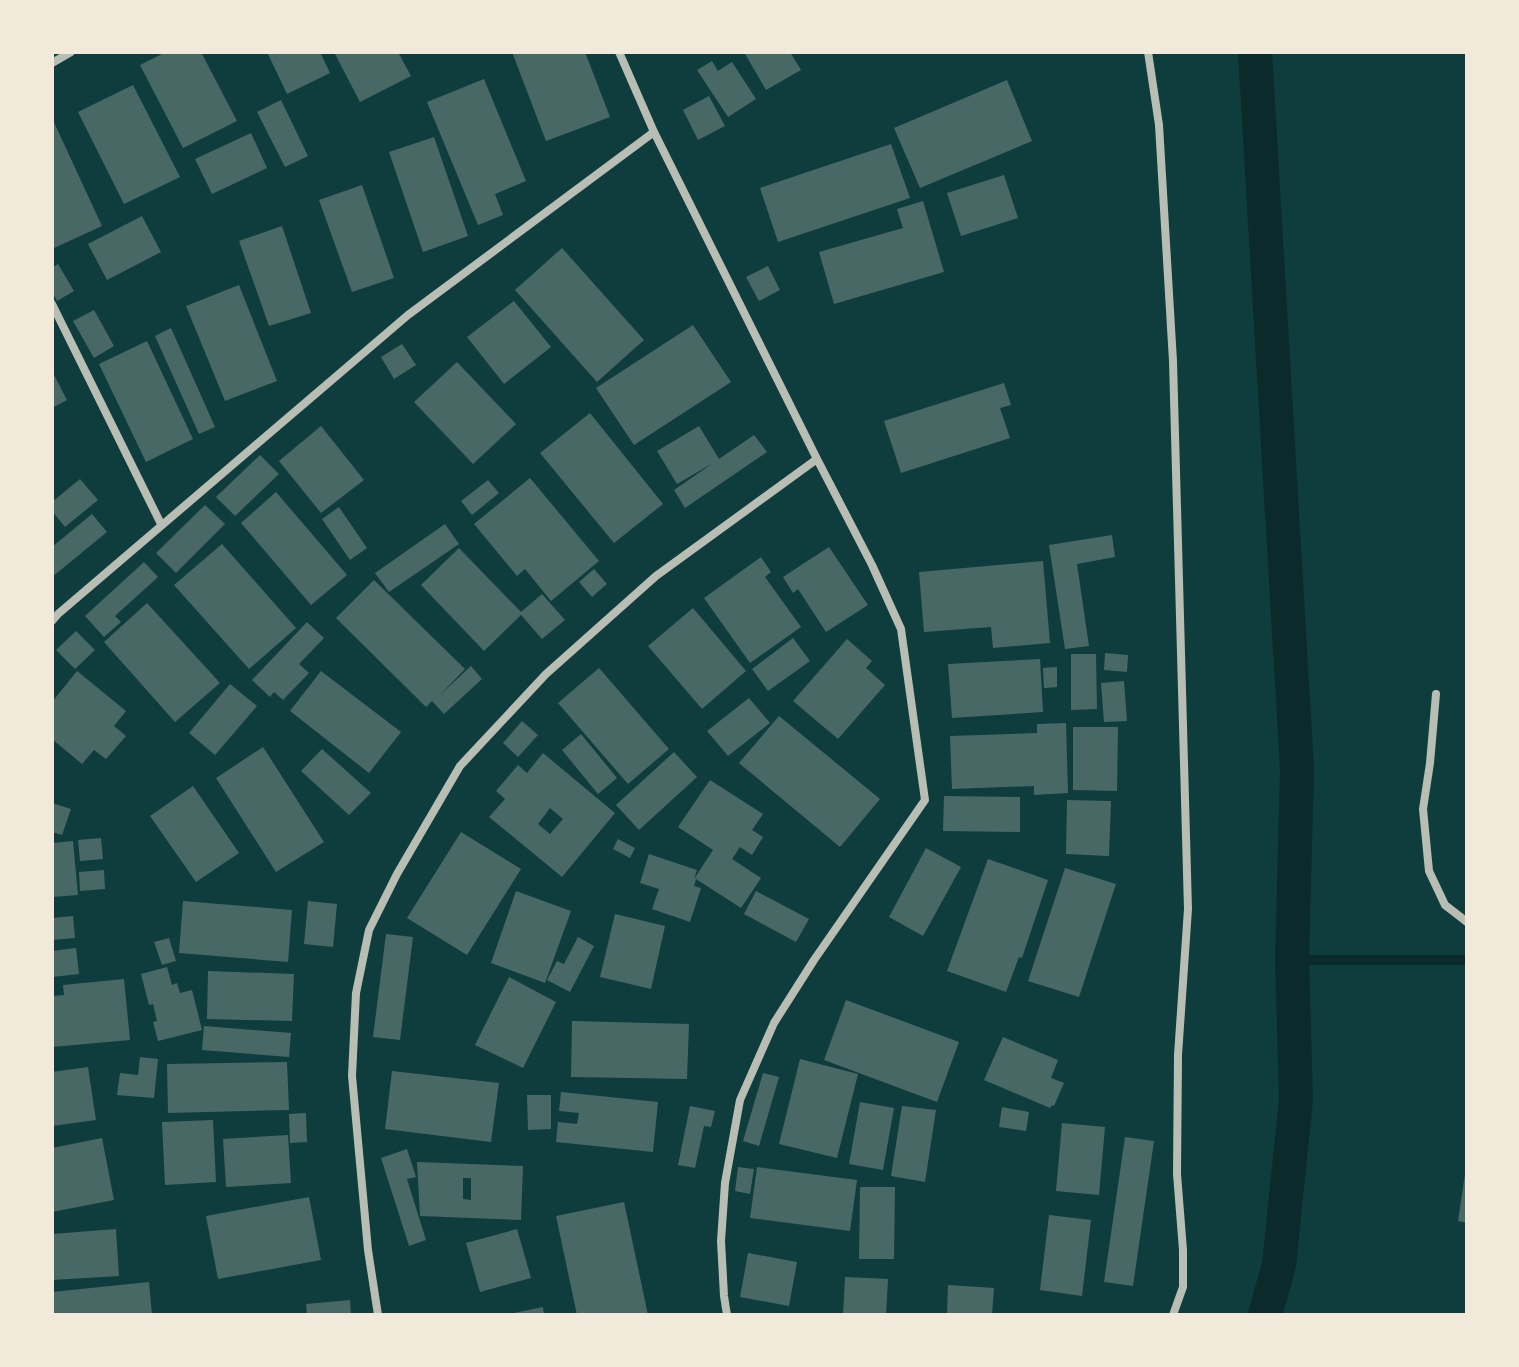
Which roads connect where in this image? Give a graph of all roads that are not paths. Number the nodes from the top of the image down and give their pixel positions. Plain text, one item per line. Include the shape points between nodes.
1 (71, 52) edge
2 (619, 52) edge
3 (1148, 52) edge
4 (52, 63) edge
5 (654, 132) junction
6 (52, 304) edge
7 (817, 459) junction
8 (161, 524) junction
9 (52, 621) edge
10 (1436, 694) dead end
11 (1467, 922) edge
12 (378, 1315) edge
13 (727, 1315) edge
14 (1173, 1315) edge

1 - 4 street
2 - 5 street
3 - 14 street via 1159,125 1173,361 1188,909 1178,1055 1183,1287
5 - 7 street
5 - 8 street via 408,315
6 - 8 street
7 - 12 street via 656,576 546,674 460,766 397,874 369,930 356,993 353,1049
7 - 13 street via 901,629 925,800 774,1023 740,1100 721,1241
8 - 9 street
10 - 11 street via 1423,809 1429,871 1445,905

